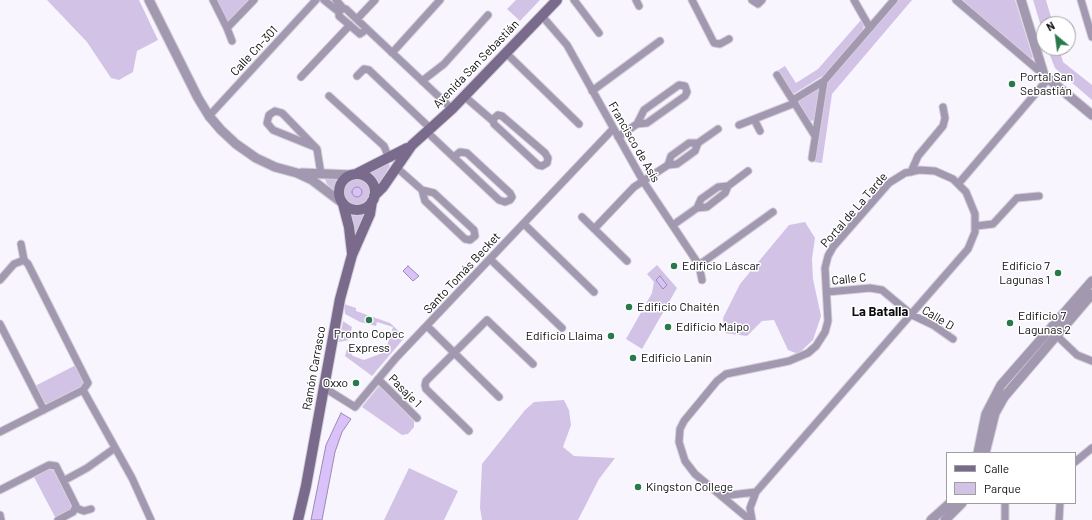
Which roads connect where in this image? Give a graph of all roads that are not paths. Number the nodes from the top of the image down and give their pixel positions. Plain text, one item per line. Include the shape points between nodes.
1 (149, 0) edge
2 (213, 0) edge
3 (254, 0) edge
4 (316, 0) edge
5 (324, 0) edge
6 (336, 0) edge
7 (375, 0) edge
8 (440, 0) edge
9 (557, 0) edge
10 (574, 0) edge
11 (692, 0) edge
12 (752, 0) edge
13 (762, 0) edge
14 (854, 0) edge
15 (894, 0) edge
16 (956, 0) edge
17 (1021, 0) edge
18 (1081, 0) edge
19 (339, 10) junction
20 (488, 15) dead end
21 (542, 16) junction
22 (357, 19) junction
23 (350, 25) junction
24 (227, 28) junction
25 (870, 28) junction
26 (367, 29) junction
27 (599, 33) dead end
28 (1092, 37) edge
29 (729, 39) dead end
30 (232, 41) dead end
31 (660, 41) dead end
32 (392, 52) junction
33 (506, 53) junction
34 (777, 75) dead end
35 (357, 76) dead end
36 (301, 77) dead end
37 (1046, 77) junction
38 (422, 81) junction
39 (824, 81) junction
40 (592, 91) junction
41 (329, 96) dead end
42 (464, 96) junction
43 (794, 102) junction
44 (943, 108) dead end
45 (452, 109) junction
46 (1092, 115) edge
47 (209, 116) junction
48 (754, 119) junction
49 (493, 121) junction
50 (579, 124) dead end
51 (637, 124) junction
52 (739, 125) dead end
53 (613, 129) junction
54 (718, 129) dead end
55 (429, 130) junction
56 (760, 131) dead end
57 (815, 136) junction
58 (618, 137) junction
59 (412, 145) junction
60 (315, 147) junction
61 (455, 156) junction
62 (389, 158) junction
63 (812, 158) dead end
64 (396, 167) junction
65 (748, 171) dead end
66 (911, 172) junction
67 (297, 173) junction
68 (321, 174) junction
69 (354, 175) junction
70 (643, 181) junction
71 (958, 183) junction
72 (325, 188) junction
73 (422, 190) junction
74 (1039, 196) dead end
75 (373, 198) junction
76 (342, 203) junction
77 (773, 212) dead end
78 (582, 217) dead end
79 (524, 224) junction
80 (673, 225) junction
81 (976, 226) junction
82 (594, 229) junction
83 (21, 244) dead end
84 (352, 255) junction
85 (490, 259) junction
86 (24, 260) junction
87 (627, 260) dead end
88 (699, 265) junction
89 (0, 280) edge
90 (702, 280) dead end
91 (1092, 281) edge
92 (594, 292) dead end
93 (827, 292) junction
94 (1092, 294) edge
95 (912, 315) junction
96 (0, 324) edge
97 (428, 326) junction
98 (1050, 327) junction
99 (562, 328) dead end
100 (1056, 336) junction
101 (953, 339) dead end
102 (454, 352) junction
103 (1092, 361) edge
104 (533, 364) dead end
105 (1011, 372) junction
106 (1018, 378) junction
107 (378, 379) junction
108 (323, 387) junction
109 (83, 390) junction
110 (499, 397) dead end
111 (44, 410) junction
112 (417, 418) dead end
113 (469, 431) dead end
114 (0, 432) edge
115 (116, 448) junction
116 (1092, 448) edge
117 (978, 452) edge
118 (985, 452) edge
119 (1076, 461) edge
120 (65, 480) junction
121 (306, 486) junction
122 (0, 490) edge
123 (756, 492) junction
124 (722, 496) junction
125 (949, 504) edge
126 (961, 504) edge
127 (1006, 504) edge
128 (1060, 504) edge
129 (76, 508) junction
130 (92, 509) dead end
131 (0, 515) edge
132 (1, 520) edge
133 (58, 520) edge
134 (151, 520) edge
135 (298, 520) edge
136 (304, 520) edge
137 (751, 520) edge
138 (931, 520) edge
139 (945, 520) edge
140 (1005, 520) edge
141 (1059, 520) edge

1 - 47 street
2 - 24 street
3 - 24 street
4 - 47 street, Calle Cn-301
5 - 19 street
6 - 19 street
7 - 22 street
8 - 32 street
9 - 21 main road, Avenida San Sebastián
10 - 27 street
11 - 29 street via 714,43 720,44
12 - 13 street via 758,4
14 - 25 street
15 - 25 street
16 - 37 street
17 - 37 street
18 - 28 street
19 - 22 street
19 - 23 street via 338,15
20 - 38 street via 444,64
21 - 33 main road, Avenida San Sebastián
21 - 40 street, Francisco de Asís via 564,41
22 - 26 street
23 - 26 street via 360,34
23 - 36 street
24 - 30 street
25 - 39 street
26 - 32 street
31 - 40 street
32 - 38 street
33 - 42 main road, Avenida San Sebastián
33 - 50 street
34 - 43 street
35 - 55 street via 367,69
37 - 46 street
37 - 71 street
38 - 45 street
39 - 43 street
39 - 57 street
40 - 53 street, Francisco de Asís
41 - 62 street via 384,146
42 - 45 main road, Avenida San Sebastián
42 - 49 street
43 - 48 street
43 - 57 street
44 - 66 street via 943,126 918,156
45 - 55 main road, Avenida San Sebastián
47 - 67 street via 228,137 246,151 275,167
48 - 52 street
48 - 56 street
49 - 49 street via 536,163 542,166 547,163 547,154 502,116 496,116
51 - 51 street via 647,123 685,96 686,86 679,85 644,110
51 - 58 street
53 - 58 street, Francisco de Asís
53 - 79 street, Santo Tomás Becket
54 - 70 street via 698,143 689,143 671,156 668,165
55 - 59 main road, Avenida San Sebastián
55 - 61 street
57 - 63 street
58 - 70 street, Francisco de Asís
59 - 62 main road, Avenida San Sebastián
59 - 64 main road, Avenida San Sebastián
60 - 60 street via 282,113 275,111 269,115 267,123 273,130
60 - 68 street via 319,154
61 - 61 street via 499,200 510,200 510,193 467,153 460,152
62 - 69 main road, Avenida San Sebastián
64 - 73 street
64 - 75 main road, Avenida San Sebastián
65 - 80 street via 728,186 725,194 707,208 697,208
66 - 71 street, Portal de La Tarde via 935,171
66 - 93 street, Portal de La Tarde via 889,183 830,252 825,268
67 - 68 street
67 - 72 street
68 - 69 street
68 - 72 street
69 - 75 main road via 363,176 371,182 374,189
69 - 76 main road via 346,178 341,184 339,195
70 - 80 street, Francisco de Asís
70 - 82 street
71 - 81 street, Portal de La Tarde via 972,203
72 - 76 street
73 - 73 street via 424,201 465,239 470,240 475,236 474,230 434,193
74 - 81 street via 1017,198 994,224
75 - 76 main road via 367,207 360,210 353,210
75 - 84 main road, Ramón Carrasco via 370,214
76 - 84 main road, Ramón Carrasco via 349,227
77 - 88 street
78 - 82 street
79 - 85 street, Santo Tomás Becket
79 - 92 street
80 - 88 street, Francisco de Asís
81 - 95 street, Portal de La Tarde via 968,249
82 - 87 street
83 - 86 street
84 - 108 main road, Ramón Carrasco via 340,299
85 - 97 street, Santo Tomás Becket
85 - 99 street
86 - 89 street via 14,264
86 - 109 street via 87,378 87,386
88 - 90 street, Francisco de Asís
91 - 98 street
93 - 95 street, Calle C via 878,288 889,294
93 - 124 street, Portal de La Tarde via 827,327 820,342 812,350 789,361 726,374 684,420 679,442 685,461 695,474
94 - 100 street
95 - 101 street, Calle D
95 - 123 street, Portal de La Tarde
96 - 111 street
97 - 102 street
97 - 107 street, Santo Tomás Becket
98 - 100 street
98 - 105 street
100 - 103 street via 1077,355
100 - 106 street
102 - 104 street via 487,320
102 - 110 street
102 - 113 street via 424,385
105 - 106 street
105 - 117 street via 989,406 983,422
106 - 118 street via 995,414
107 - 108 street, Santo Tomás Becket via 355,407
107 - 112 street, Pasaje 1
108 - 121 main road, Ramón Carrasco
109 - 111 street
109 - 115 street
111 - 114 street
115 - 120 street
115 - 134 street
116 - 119 street
120 - 122 street via 58,467 51,465
120 - 129 street
121 - 135 main road, Ramón Carrasco
121 - 136 main road, Ramón Carrasco
123 - 124 street
123 - 137 street, Portal de La Tarde via 750,508
124 - 137 street, Portal de La Tarde
125 - 138 street
126 - 139 street
127 - 140 street
128 - 141 street
129 - 130 street via 84,511
129 - 133 street
131 - 132 street

